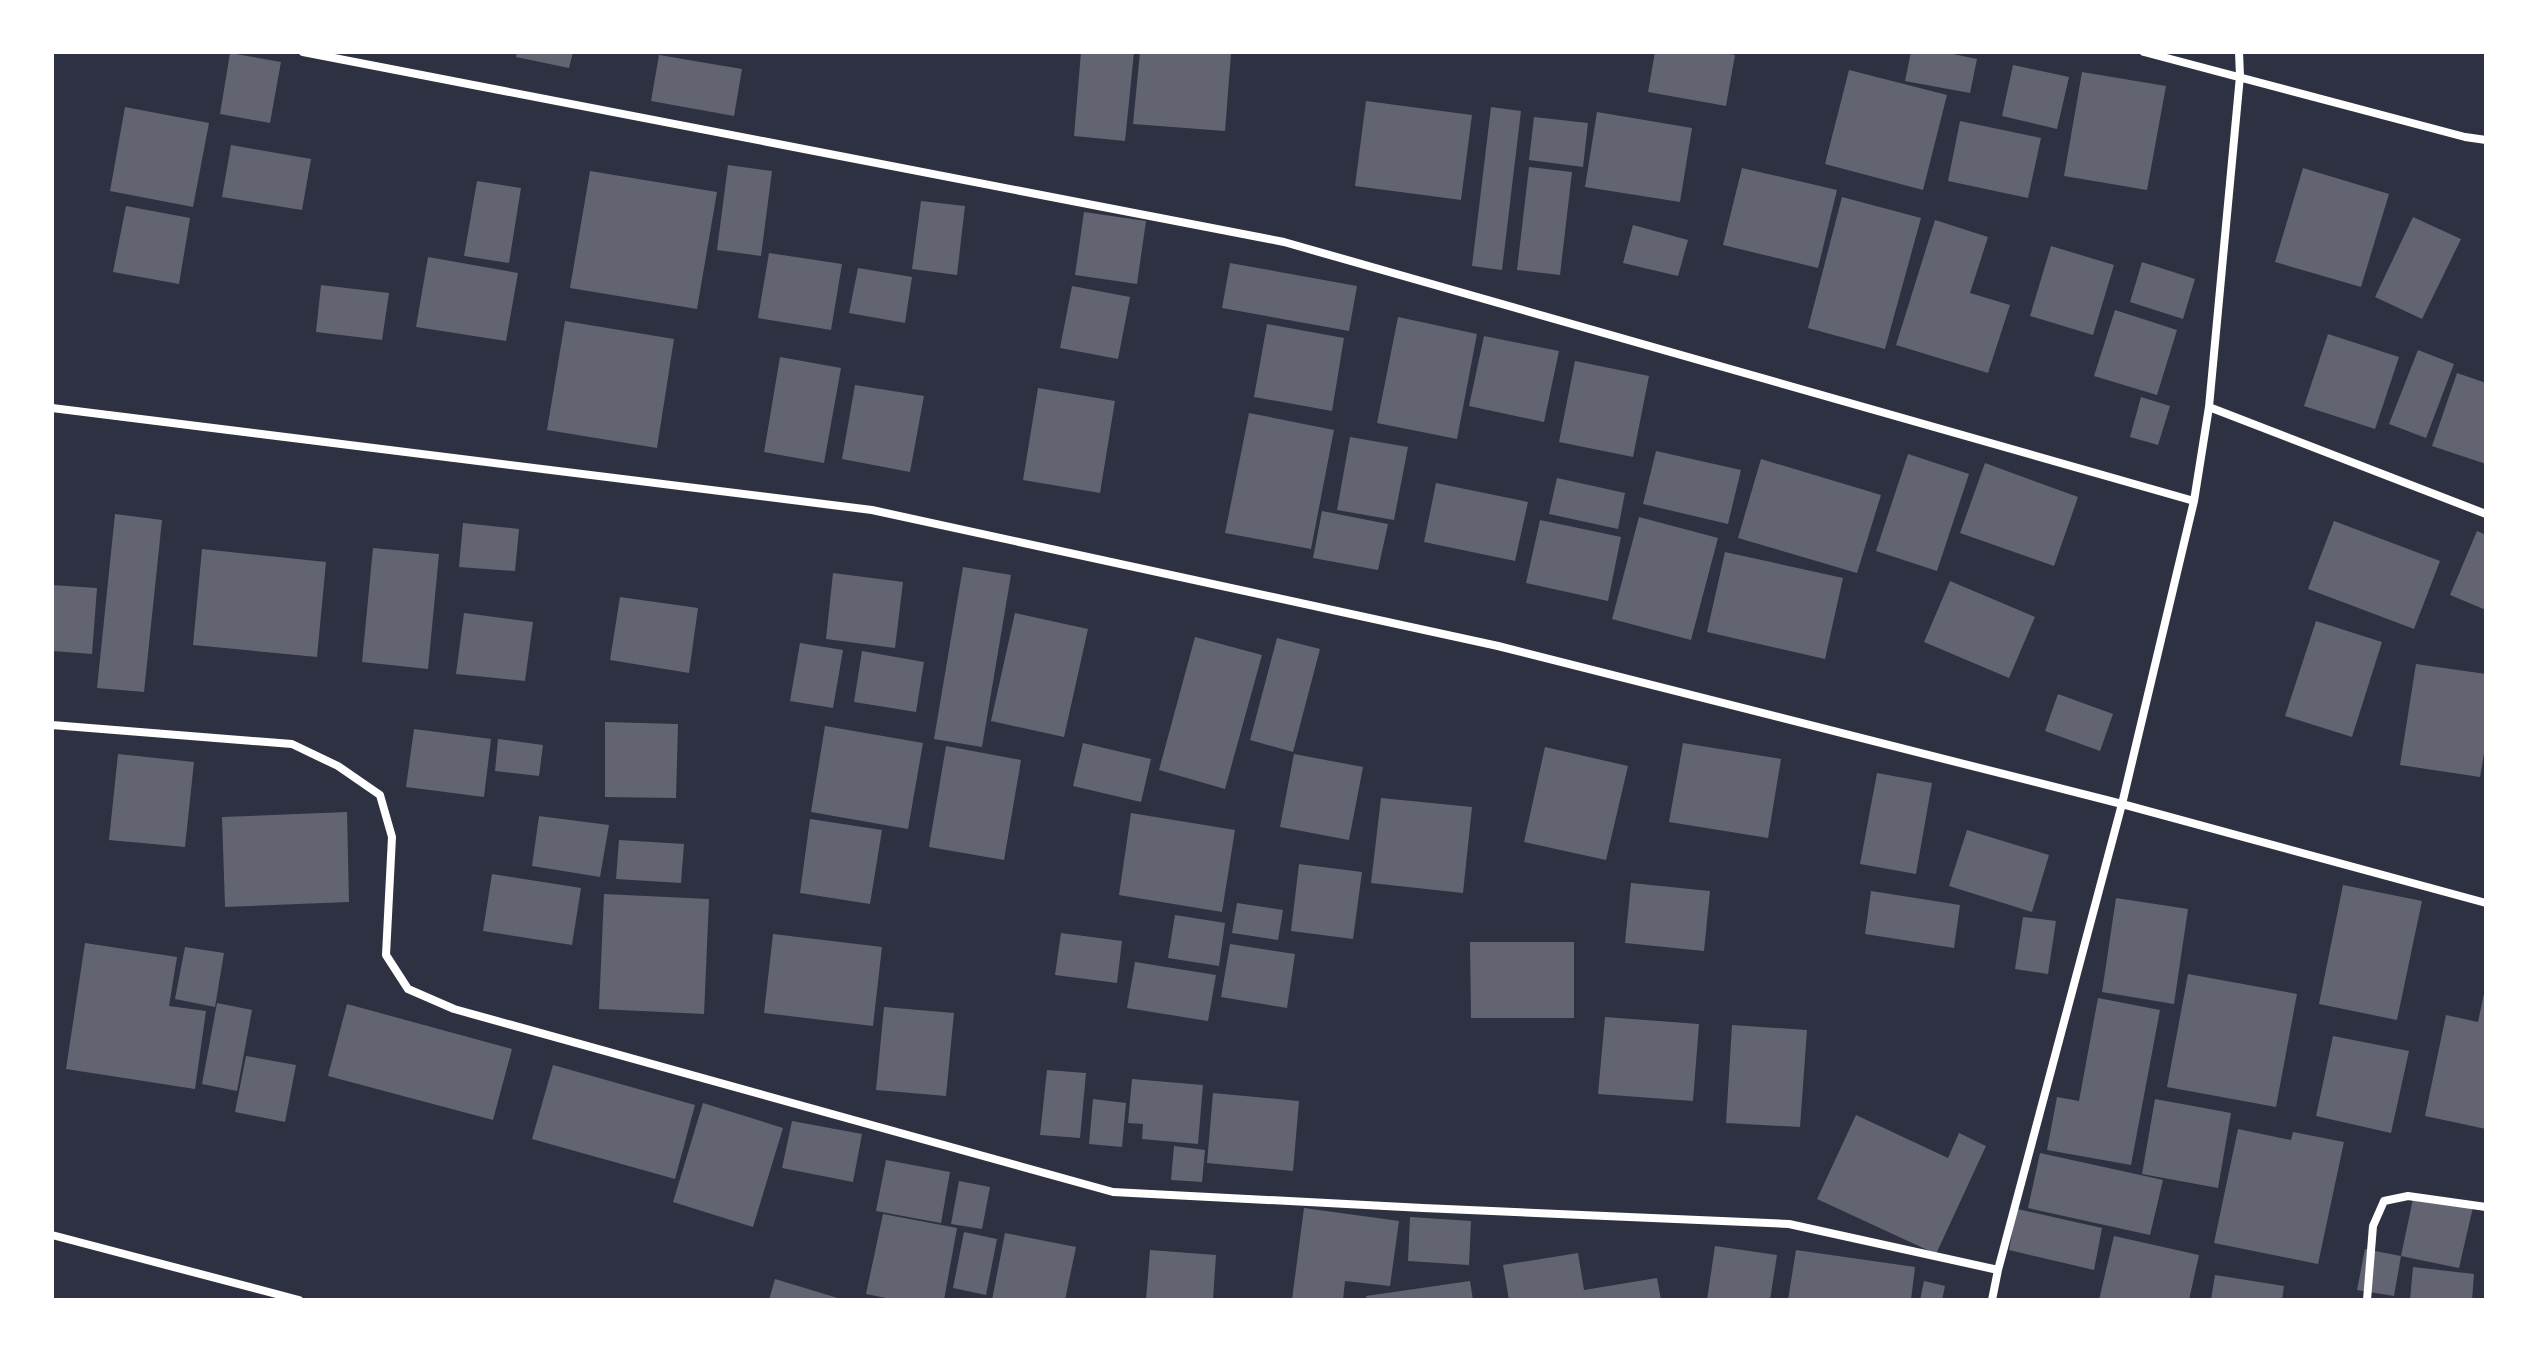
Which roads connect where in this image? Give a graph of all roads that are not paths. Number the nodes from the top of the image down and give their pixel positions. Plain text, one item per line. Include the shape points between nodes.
1 (303, 52) edge
2 (2144, 52) edge
3 (2239, 52) edge
4 (2240, 76) junction
5 (2486, 140) edge
6 (2209, 407) junction
7 (52, 408) edge
8 (2194, 501) junction
9 (2486, 514) edge
10 (52, 725) edge
11 (2122, 804) junction
12 (2486, 903) edge
13 (2486, 1207) edge
14 (52, 1235) edge
15 (1998, 1270) junction
16 (299, 1300) edge
17 (1992, 1300) edge
18 (2367, 1300) edge

1 - 8 street via 1284,242
2 - 4 street
3 - 4 street
4 - 5 street
4 - 6 street
6 - 8 street
6 - 9 street
7 - 11 street via 872,510 1498,646
8 - 11 street
10 - 15 street via 292,744 338,766 380,795 392,837 386,955 408,989 454,1009 1113,1192 1789,1224
11 - 12 street
11 - 15 street
13 - 18 street via 2408,1196 2384,1201 2373,1226
14 - 16 street
15 - 17 street

